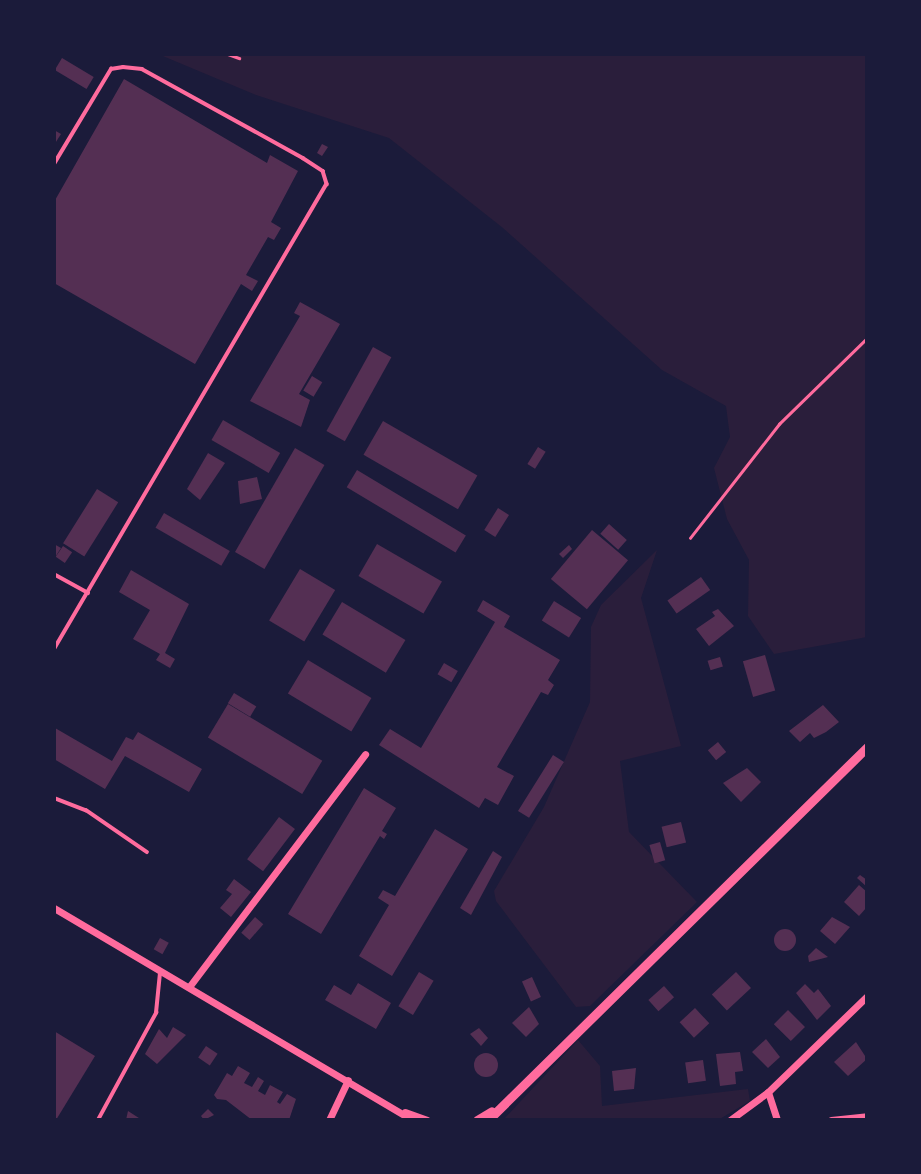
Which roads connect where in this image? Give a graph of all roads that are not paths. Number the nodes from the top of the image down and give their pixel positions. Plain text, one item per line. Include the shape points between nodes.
1 (54, 164) edge
2 (54, 573) edge
3 (88, 593) junction
4 (54, 650) edge
5 (867, 747) edge
6 (365, 754) dead end
7 (54, 798) edge
8 (147, 852) dead end
9 (54, 908) edge
10 (161, 971) junction
11 (189, 987) junction
12 (867, 996) edge
13 (348, 1080) junction
14 (768, 1092) junction
15 (494, 1110) junction
16 (401, 1111) junction
17 (867, 1116) edge
18 (98, 1120) edge
19 (329, 1120) edge
20 (412, 1120) edge
21 (427, 1120) edge
22 (477, 1120) edge
23 (488, 1120) edge
24 (730, 1120) edge
25 (777, 1120) edge
26 (831, 1120) edge

1 - 3 lane via 111,69 142,69 324,172 327,184
2 - 3 lane
3 - 4 lane
5 - 15 street
6 - 11 street
7 - 8 lane via 86,810
9 - 10 street
10 - 11 street
10 - 18 lane via 156,1013
11 - 13 street
12 - 14 street
13 - 16 street
13 - 19 street
14 - 24 street
14 - 25 street
15 - 22 street
15 - 23 street
16 - 20 street
16 - 21 street
17 - 26 street

